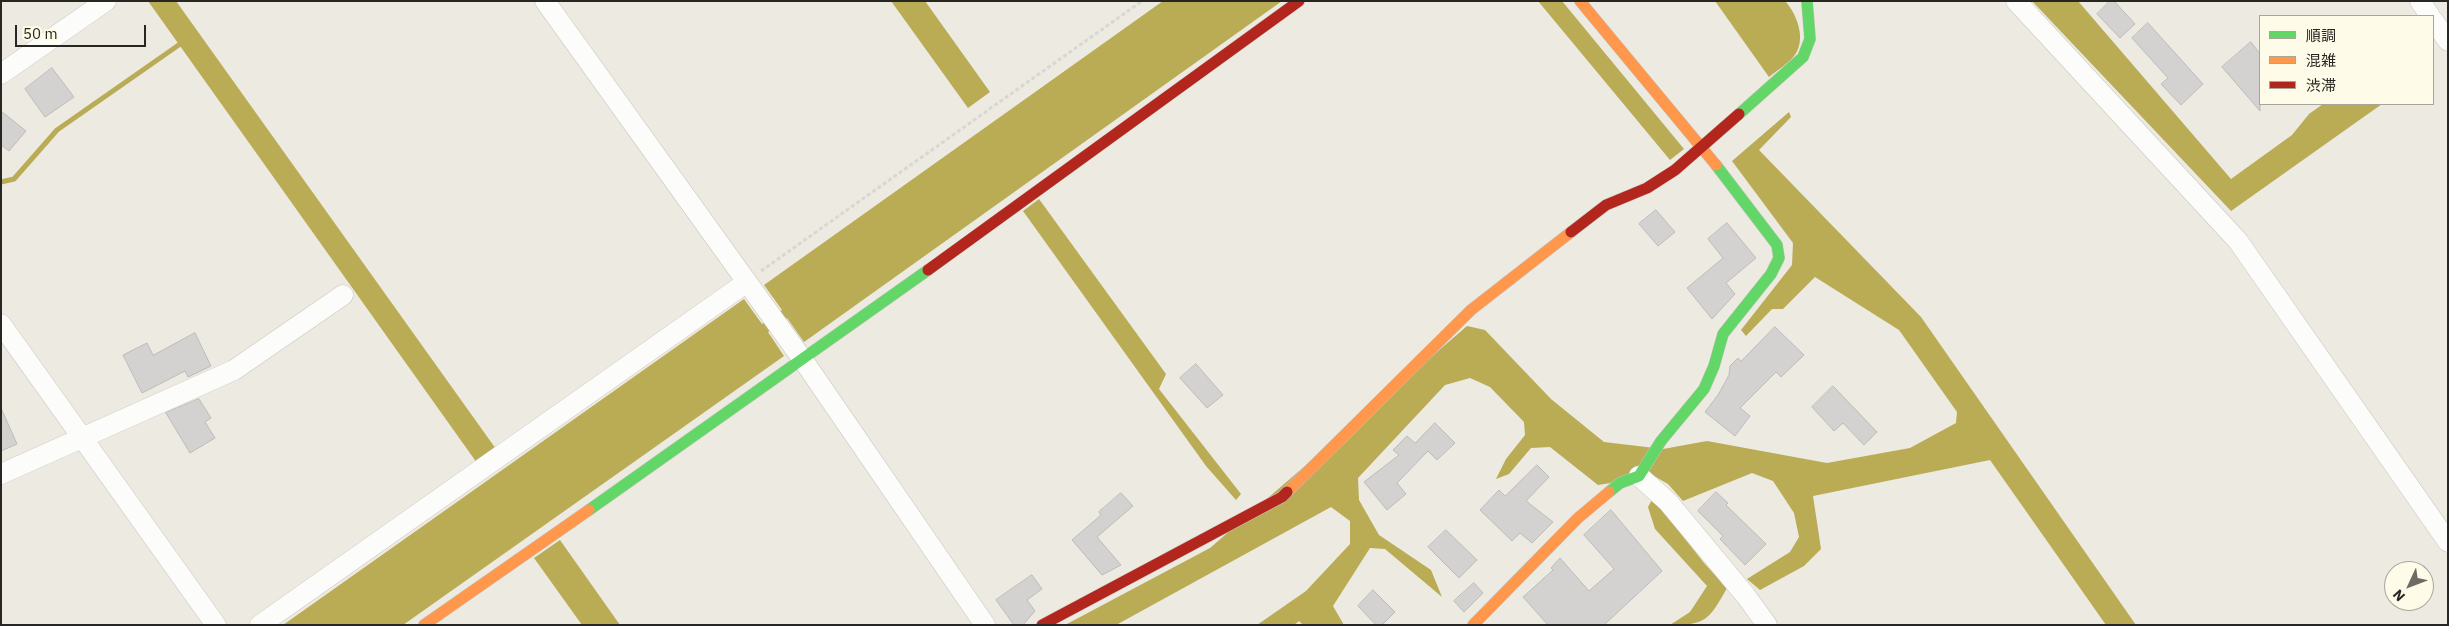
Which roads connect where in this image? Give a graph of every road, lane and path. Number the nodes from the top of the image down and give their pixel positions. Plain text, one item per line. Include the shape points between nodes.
1 (106, 1) edge
2 (545, 1) edge
3 (1142, 1) edge
4 (1299, 1) edge
5 (1580, 1) edge
6 (1807, 1) edge
7 (2016, 1) edge
8 (2420, 1) edge
9 (2429, 15) edge
10 (2434, 21) edge
11 (2448, 41) edge
12 (1, 74) edge
13 (1703, 147) junction
14 (747, 282) junction
15 (343, 295) dead end
16 (1, 324) edge
17 (803, 360) junction
18 (83, 437) junction
19 (1, 474) edge
20 (1639, 476) junction
21 (2448, 542) edge
22 (216, 625) edge
23 (260, 625) edge
24 (424, 625) edge
25 (986, 625) edge
26 (1042, 625) edge
27 (1473, 625) edge
28 (1766, 625) edge

1 - 12 street
2 - 14 street
3 - 14 path
4 - 17 street
5 - 13 street
6 - 13 street via 1810,39 1803,57
7 - 21 street via 2238,241
8 - 9 street
10 - 11 street
13 - 20 street via 1777,245 1779,258 1771,274 1723,334 1704,389 1662,441
13 - 26 street via 1647,188 1606,205 1471,310 1282,497
14 - 17 street
14 - 23 street
15 - 18 street via 234,370
16 - 18 street
17 - 24 street
17 - 25 street
18 - 19 street
18 - 22 street
20 - 27 street via 1620,483 1578,518
20 - 28 street via 1668,502

